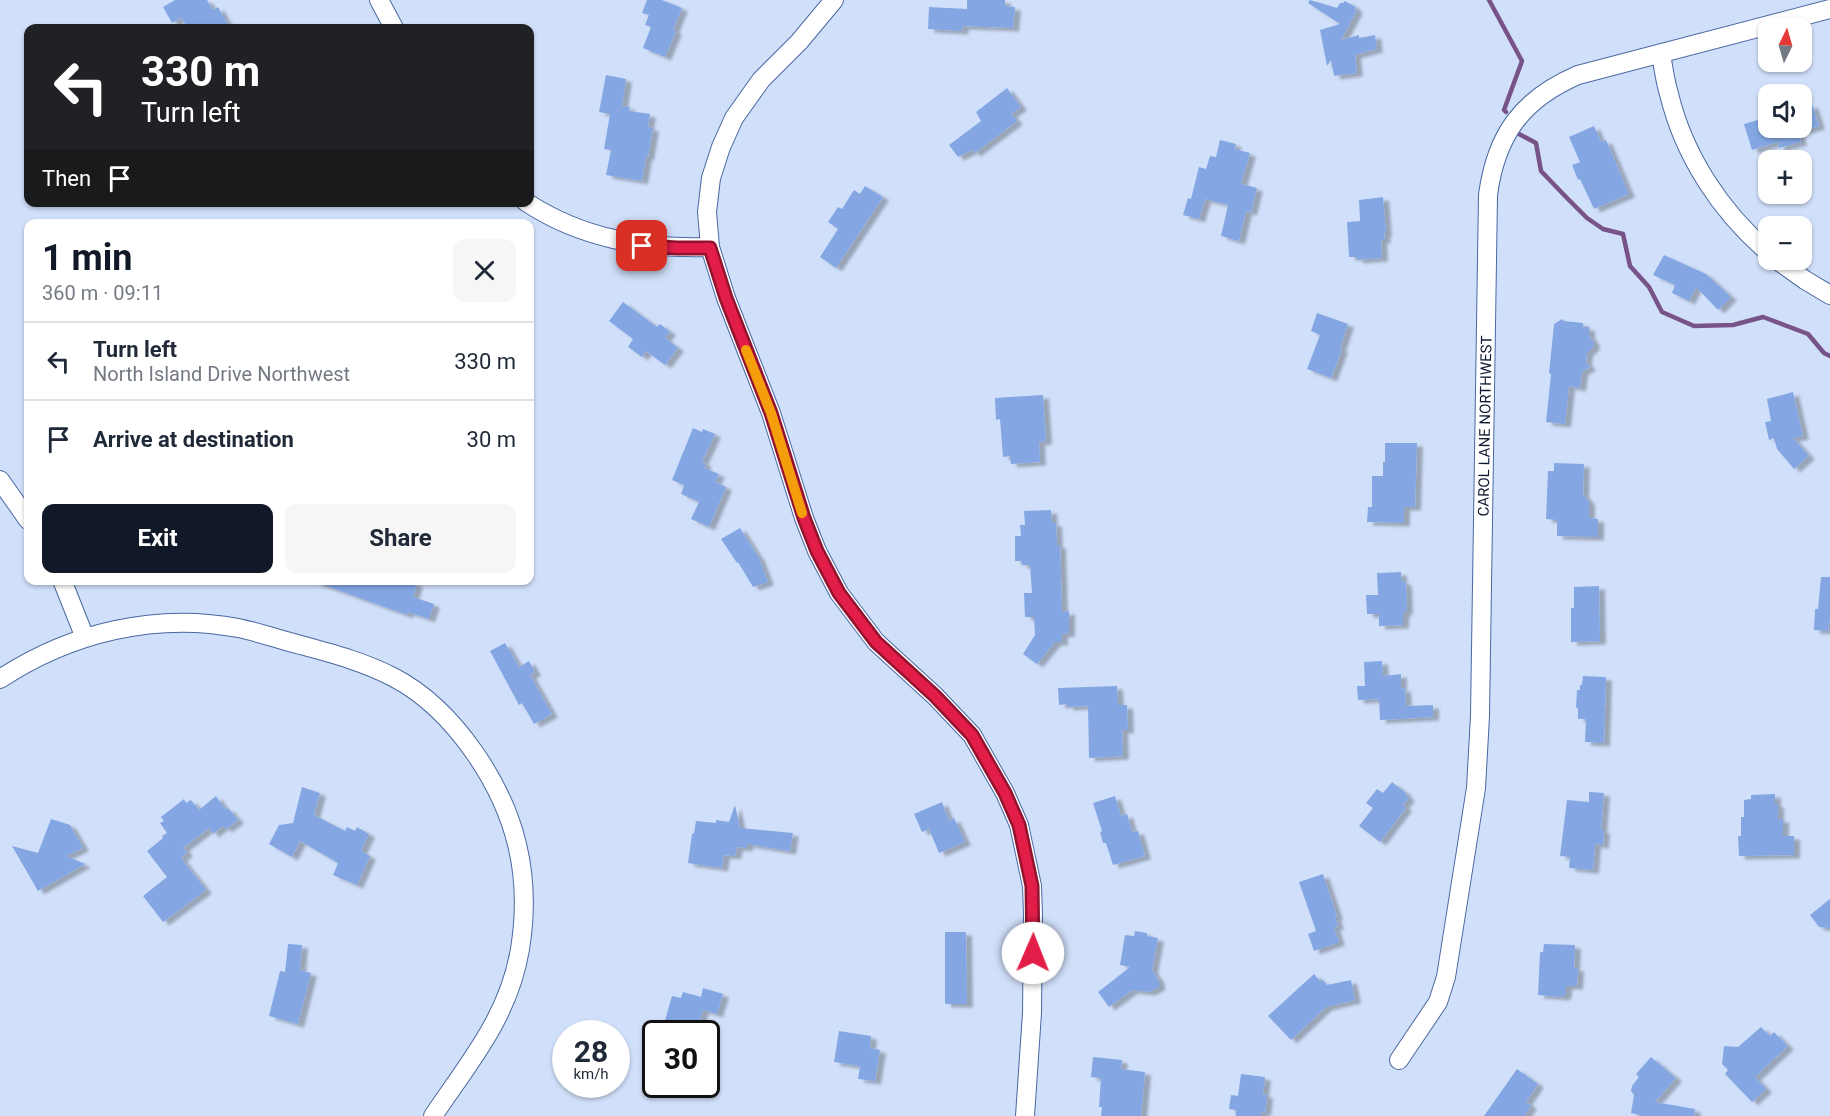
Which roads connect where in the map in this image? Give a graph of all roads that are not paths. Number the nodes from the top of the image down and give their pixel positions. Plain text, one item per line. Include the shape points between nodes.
1 (379, 0) edge
2 (834, 0) edge
3 (1830, 9) edge
4 (392, 24) edge
5 (1661, 53) junction
6 (534, 206) edge
7 (1758, 244) edge
8 (710, 248) junction
9 (1791, 270) edge
10 (1830, 295) edge
11 (0, 480) edge
12 (24, 514) edge
13 (64, 585) edge
14 (85, 638) junction
15 (0, 680) edge
16 (1398, 1060) dead end
17 (433, 1116) edge
18 (1025, 1116) edge

1 - 4 street
2 - 8 street via 761,80 734,118 711,178 707,212
3 - 5 street, CAROL LANE NORTHWEST
5 - 7 street via 1682,136 1701,174
5 - 16 street, CAROL LANE NORTHWEST via 1578,75 1542,94 1512,125 1491,172 1476,788 1446,977 1438,1002
6 - 8 street via 569,225 607,238 642,246
8 - 18 street via 771,413 804,518 839,593 876,642 972,735 1019,825 1034,914
9 - 10 street
11 - 12 street
13 - 14 street
14 - 15 street via 42,655
14 - 17 street via 168,622 239,628 352,659 394,678 433,704 461,733 488,772 509,815 522,867 524,914 508,996 493,1028

